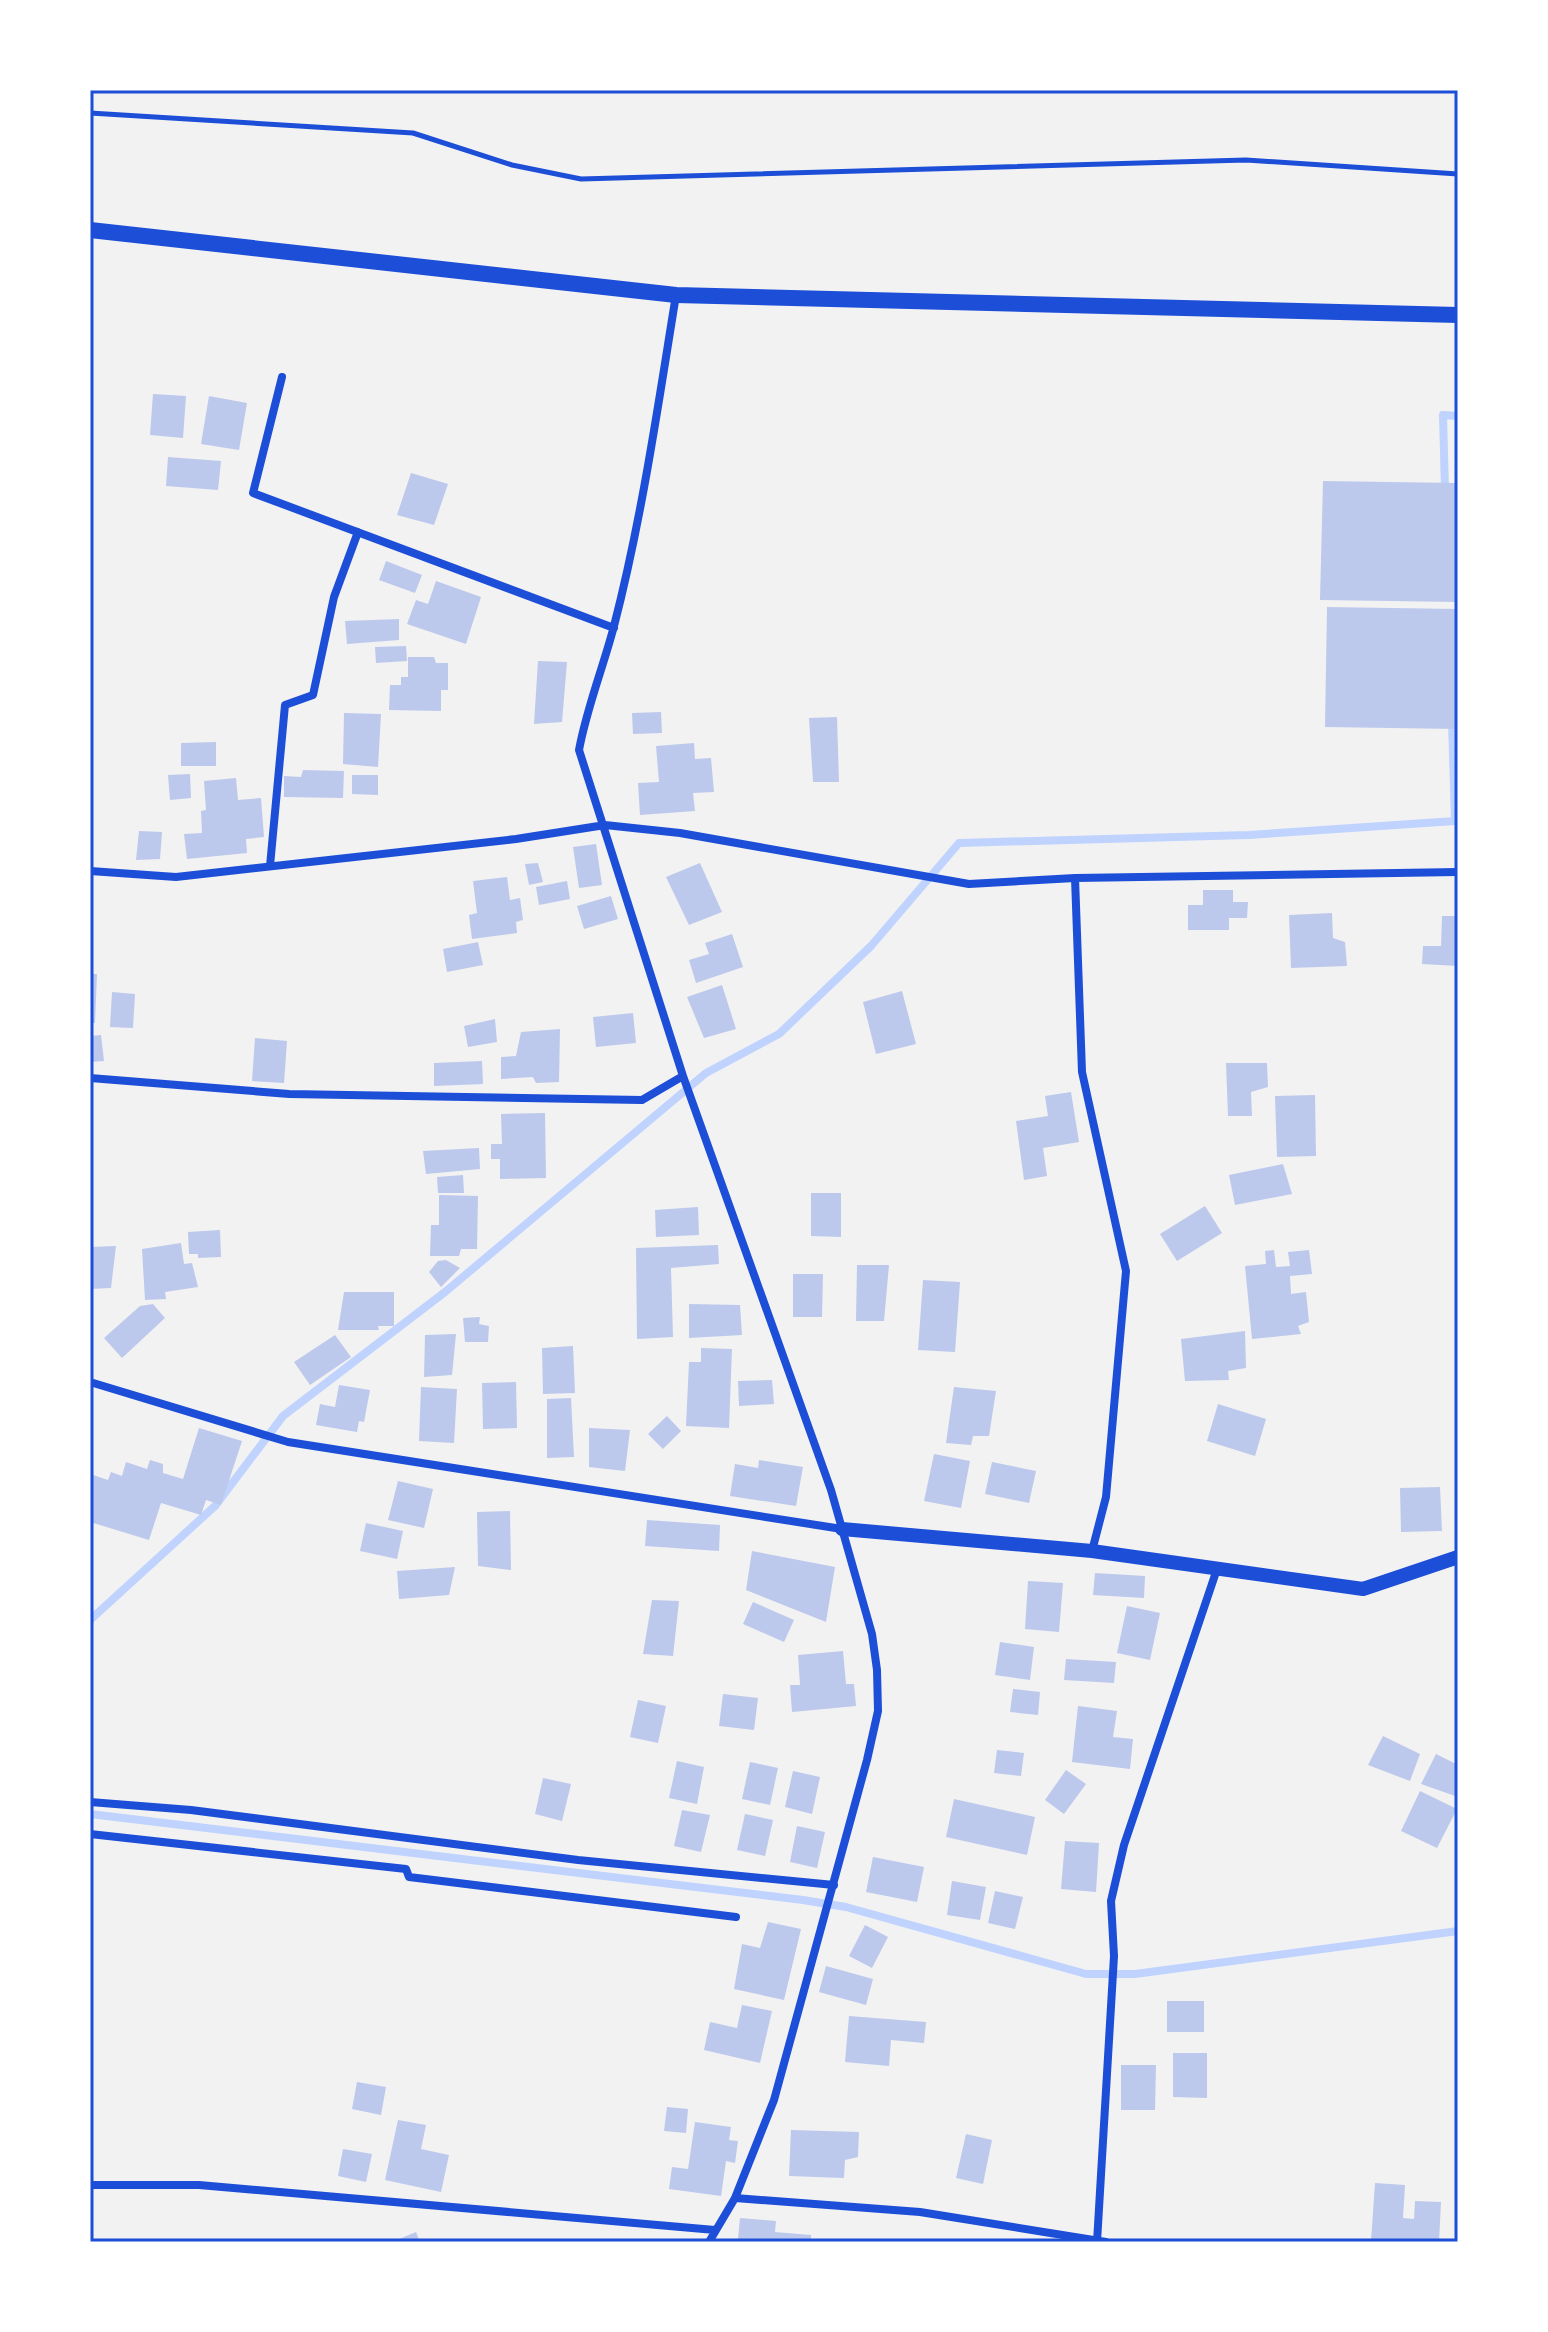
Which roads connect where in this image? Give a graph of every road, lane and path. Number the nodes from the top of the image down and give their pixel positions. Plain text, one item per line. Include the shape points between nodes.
1 (90, 113) edge
2 (1458, 174) edge
3 (90, 230) edge
4 (676, 295) junction
5 (1458, 315) edge
6 (282, 377) dead end
7 (358, 532) junction
8 (614, 628) junction
9 (605, 825) junction
10 (270, 866) junction
11 (90, 871) edge
12 (1458, 872) edge
13 (1075, 878) junction
14 (90, 1078) edge
15 (684, 1079) junction
16 (90, 1382) edge
17 (842, 1529) junction
18 (1092, 1551) junction
19 (1458, 1557) edge
20 (1217, 1569) junction
21 (90, 1802) edge
22 (90, 1834) edge
23 (833, 1886) junction
24 (736, 1917) dead end
25 (90, 2185) edge
26 (735, 2198) junction
27 (715, 2230) junction
28 (1100, 2241) edge
29 (709, 2242) edge

1 - 2 path via 413,133 512,165 581,179 1246,160
3 - 4 main road
4 - 5 main road
4 - 8 street
6 - 7 street via 253,493
7 - 8 street
7 - 10 street via 334,597 313,695 285,705
8 - 9 street via 587,704 579,750
9 - 10 street
9 - 13 street via 680,833 958,882
9 - 15 street
10 - 11 street via 176,877
12 - 13 street
13 - 18 street via 1082,1072 1126,1271 1106,1497
14 - 15 street via 289,1094 642,1100
15 - 17 street
16 - 17 street via 285,1440
17 - 18 street
17 - 23 street via 872,1634 878,1711
18 - 20 street
19 - 20 street via 1363,1589
20 - 28 street via 1124,1845 1111,1901 1114,1956
21 - 23 street
22 - 24 street via 406,1869 409,1877
23 - 26 street via 774,2100
25 - 27 street via 199,2185
26 - 27 street
26 - 28 street via 920,2212
27 - 29 street

